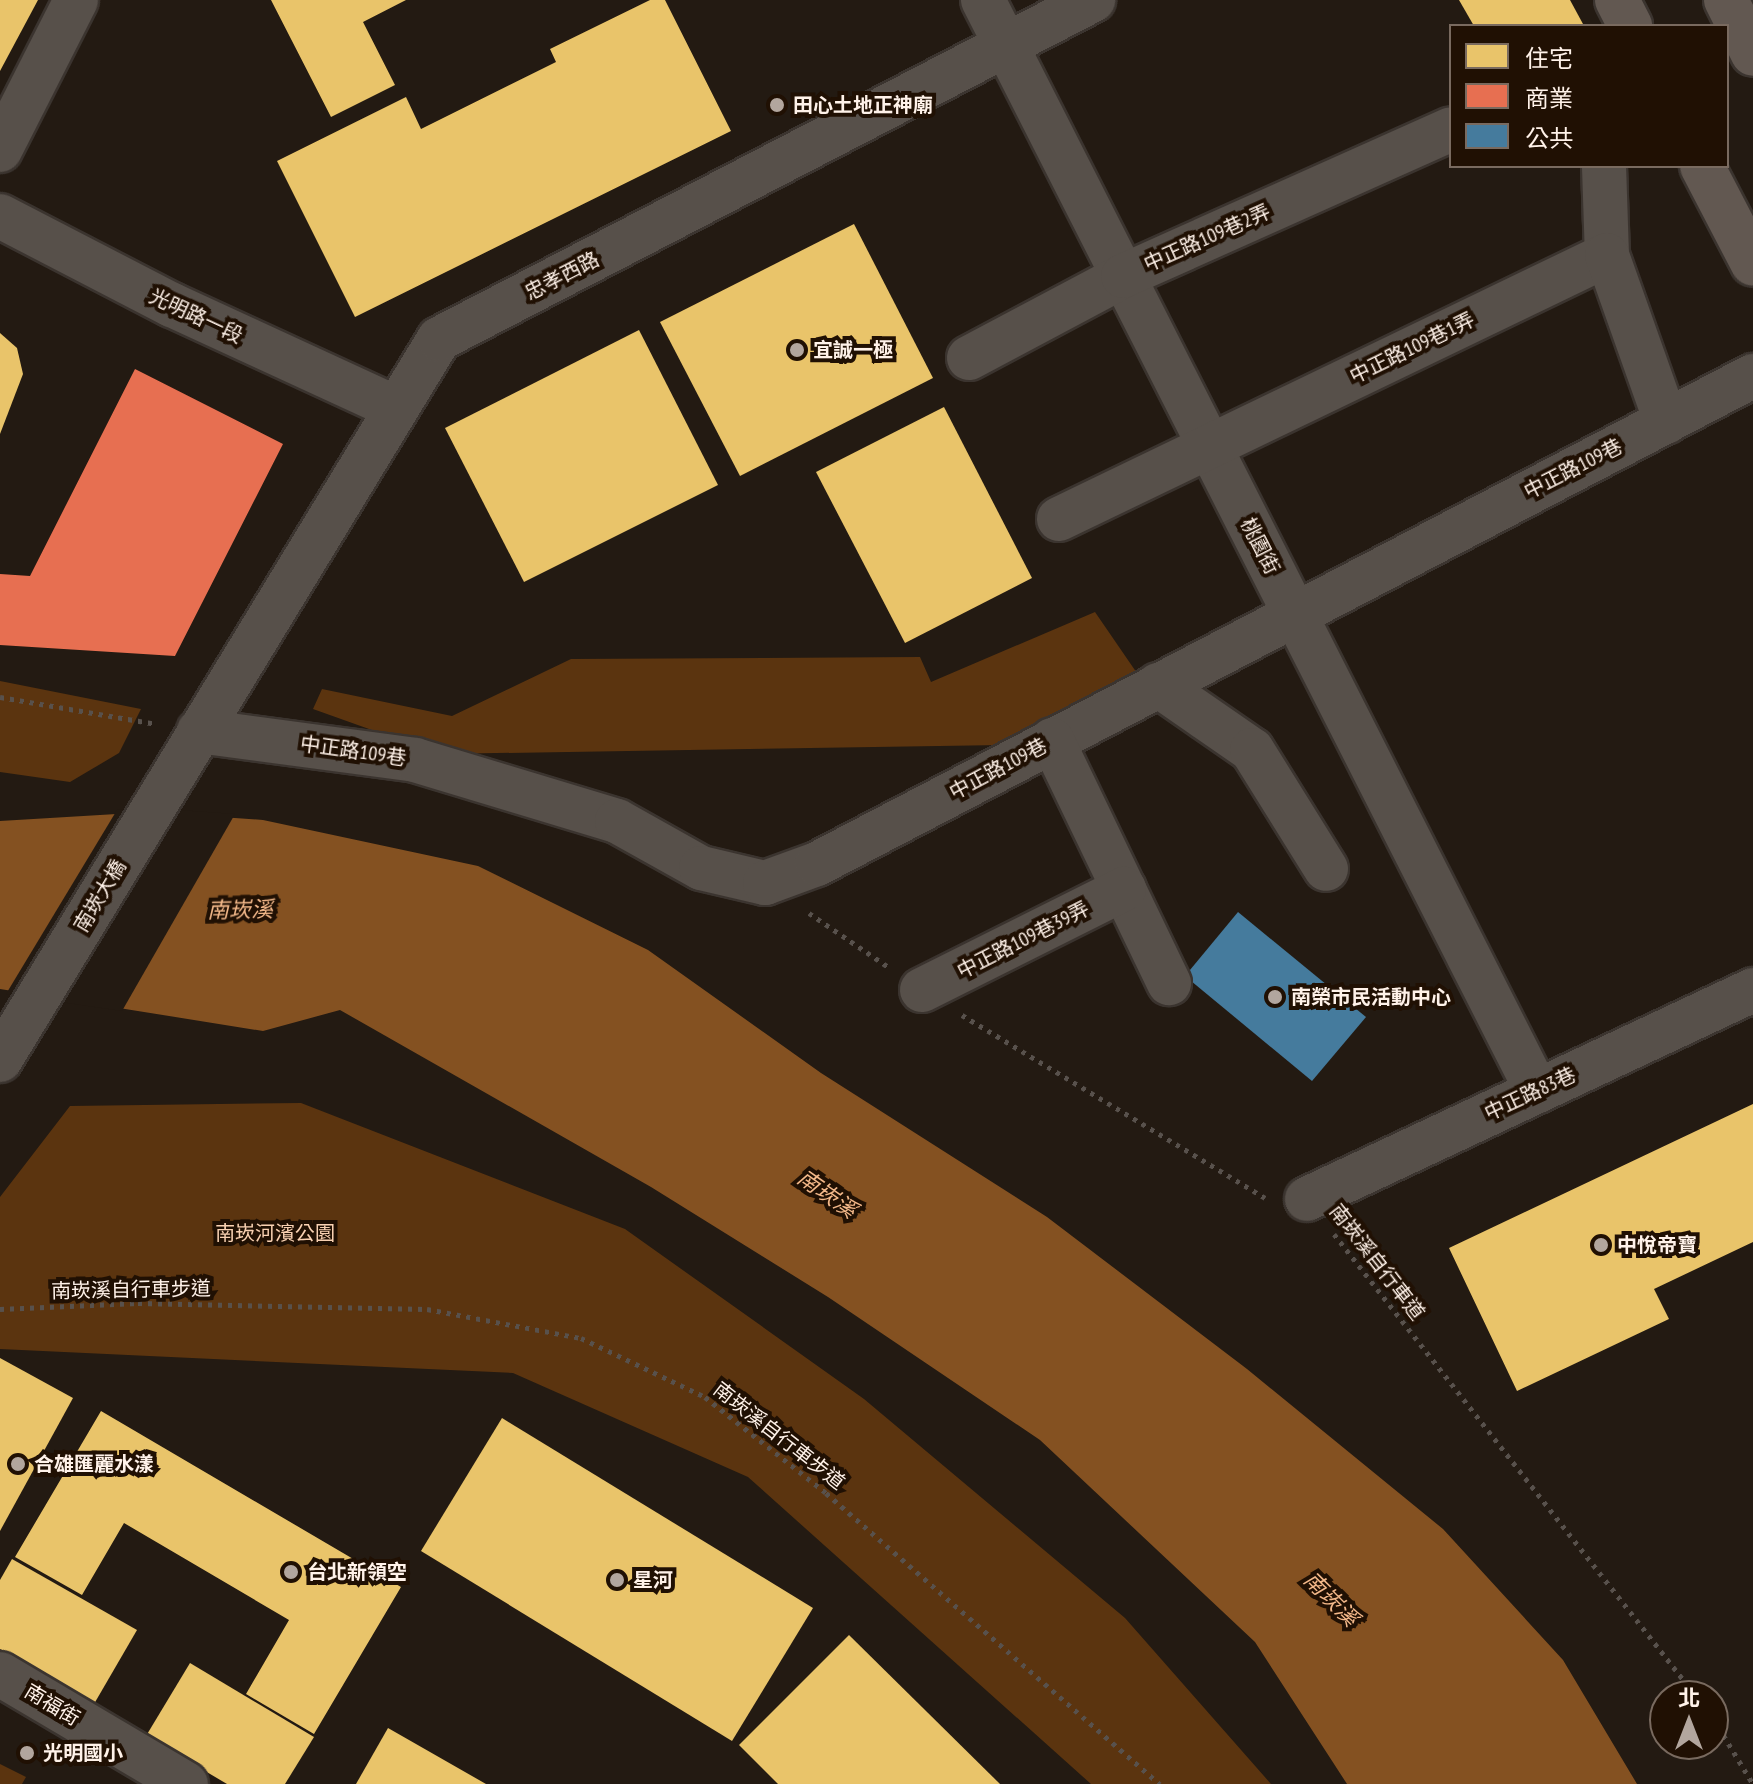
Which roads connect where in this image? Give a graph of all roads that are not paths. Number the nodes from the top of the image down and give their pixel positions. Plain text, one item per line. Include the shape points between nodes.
1 (76, 0) edge
2 (983, 0) edge
3 (1093, 0) edge
4 (1617, 0) edge
5 (1726, 0) edge
6 (1629, 24) edge
7 (1007, 47) junction
8 (1753, 54) edge
9 (1449, 130) edge
10 (0, 150) edge
11 (1604, 168) edge
12 (1703, 168) edge
13 (0, 216) edge
14 (1607, 255) junction
15 (1753, 264) edge
16 (1123, 276) junction
17 (969, 358) dead end
18 (1753, 376) edge
19 (396, 408) junction
20 (1666, 422) junction
21 (1209, 446) junction
22 (1059, 519) dead end
23 (1294, 613) junction
24 (1158, 685) junction
25 (199, 731) junction
26 (1052, 740) junction
27 (1326, 869) dead end
28 (1124, 889) junction
29 (1169, 983) dead end
30 (922, 990) road end
31 (1753, 990) edge
32 (0, 1060) edge
33 (1537, 1091) junction
34 (1307, 1199) road end
35 (0, 1674) edge
36 (186, 1784) edge

1 - 10 street
2 - 7 street, 桃園街
3 - 7 street, 忠孝西路
4 - 6 main road
5 - 8 main road
7 - 16 street, 桃園街
7 - 19 street, 忠孝西路 via 439,339
9 - 16 street, 中正路109巷2弄
11 - 14 street
12 - 15 main road
13 - 19 street, 光明路一段 via 172,305
14 - 20 street
14 - 21 street, 中正路109巷1弄
16 - 17 street, 中正路109巷2弄
16 - 21 street, 桃園街
18 - 20 street, 中正路109巷
19 - 25 street, 忠孝西路
20 - 23 street, 中正路109巷
21 - 22 street, 中正路109巷1弄
21 - 23 street, 桃園街
23 - 24 street, 中正路109巷
23 - 33 street, 桃園街
24 - 26 street, 中正路109巷
24 - 27 street via 1252,750
25 - 26 street, 中正路109巷 via 415,760 617,821 701,868 765,883 817,864
25 - 32 street, 南崁大橋
26 - 28 street
28 - 29 street
28 - 30 street, 中正路109巷39弄
31 - 33 street, 中正路83巷
33 - 34 street, 中正路83巷
35 - 36 street, 南福街

